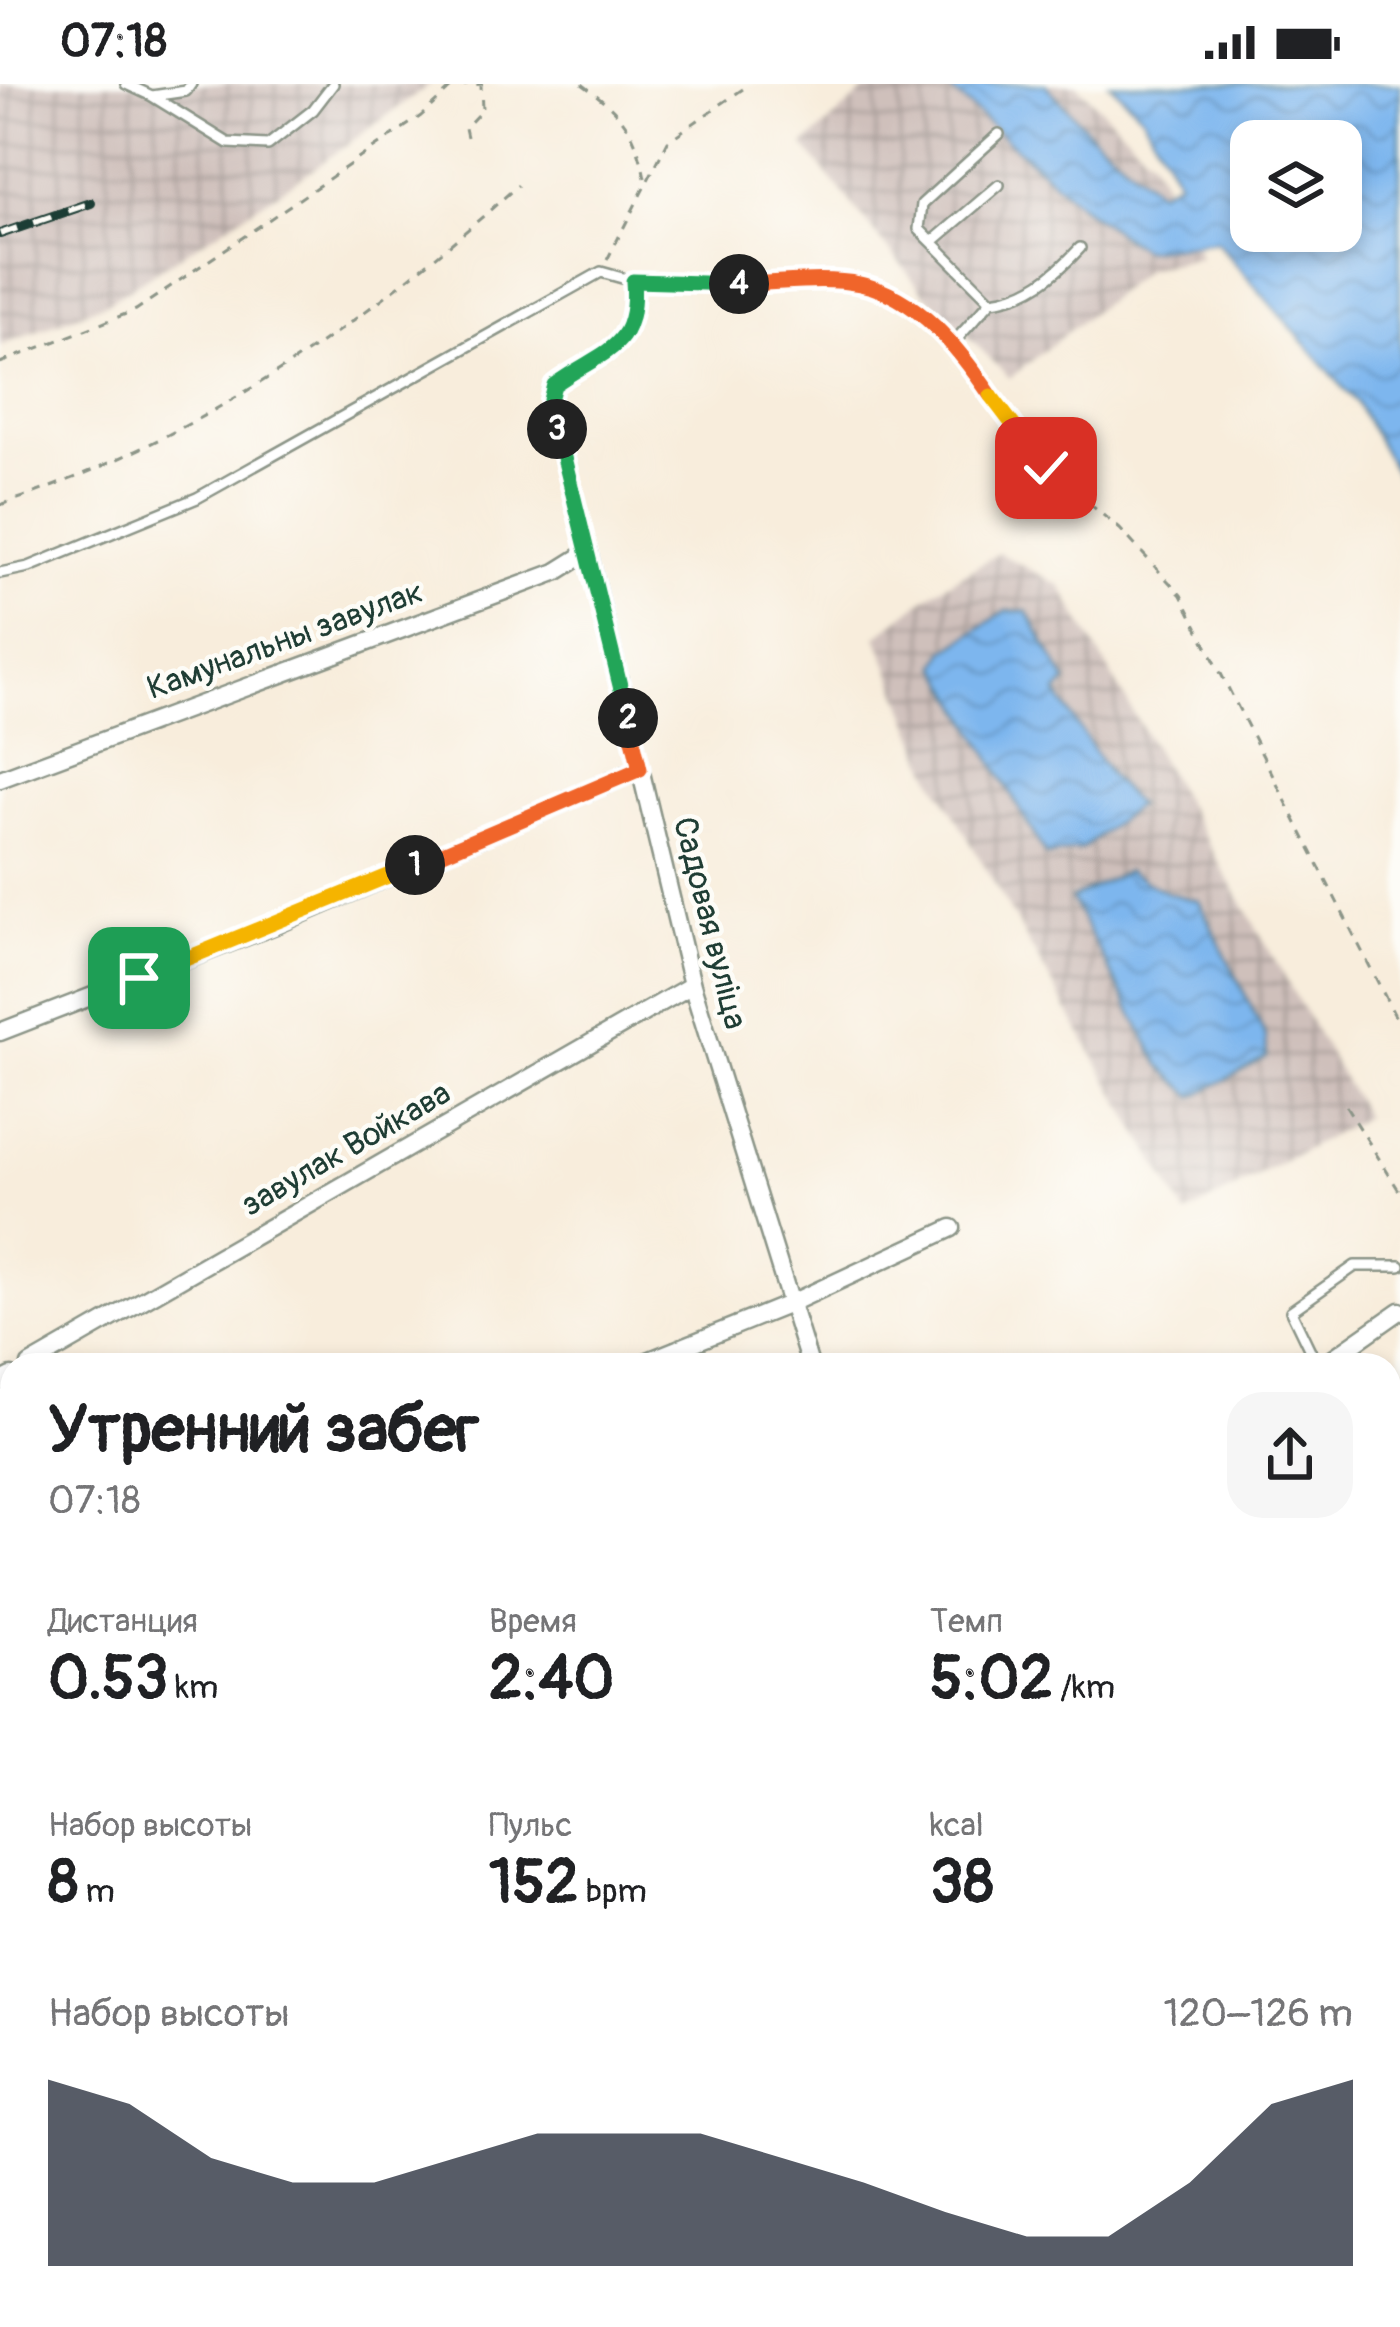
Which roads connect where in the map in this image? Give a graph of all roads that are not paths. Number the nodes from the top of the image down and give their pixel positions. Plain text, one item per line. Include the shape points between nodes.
1 (126, 84) edge
2 (190, 84) edge
3 (333, 84) edge
4 (152, 95) junction
5 (999, 134) dead end
6 (999, 185) dead end
7 (932, 242) junction
8 (1080, 248) dead end
9 (991, 301) junction
10 (555, 420) road end
11 (588, 553) junction
12 (0, 573) edge
13 (640, 769) junction
14 (0, 778) edge
15 (692, 985) junction
16 (0, 1033) edge
17 (952, 1228) dead end
18 (1400, 1266) edge
19 (787, 1305) junction
20 (1400, 1311) edge
21 (51, 1353) edge
22 (668, 1353) edge
23 (805, 1353) edge
24 (1314, 1353) edge
25 (1338, 1353) edge

1 - 4 lane
2 - 4 lane
3 - 4 lane via 268,145 228,142
5 - 7 lane via 922,204 919,229
6 - 7 lane
7 - 9 lane
8 - 9 lane via 1041,284
9 - 12 lane via 954,342 885,292 856,283 633,281 601,272 197,498
10 - 11 lane, Садовая вуліца
11 - 13 street, Садовая вуліца
11 - 14 street, Камунальны завулак via 556,572
13 - 15 street, Садовая вуліца
13 - 16 street
15 - 19 street, Садовая вуліца
15 - 21 street, завулак Войкава
17 - 19 street
18 - 24 lane via 1355,1266 1291,1311
19 - 22 street
19 - 23 street, Садовая вуліца
20 - 25 street

